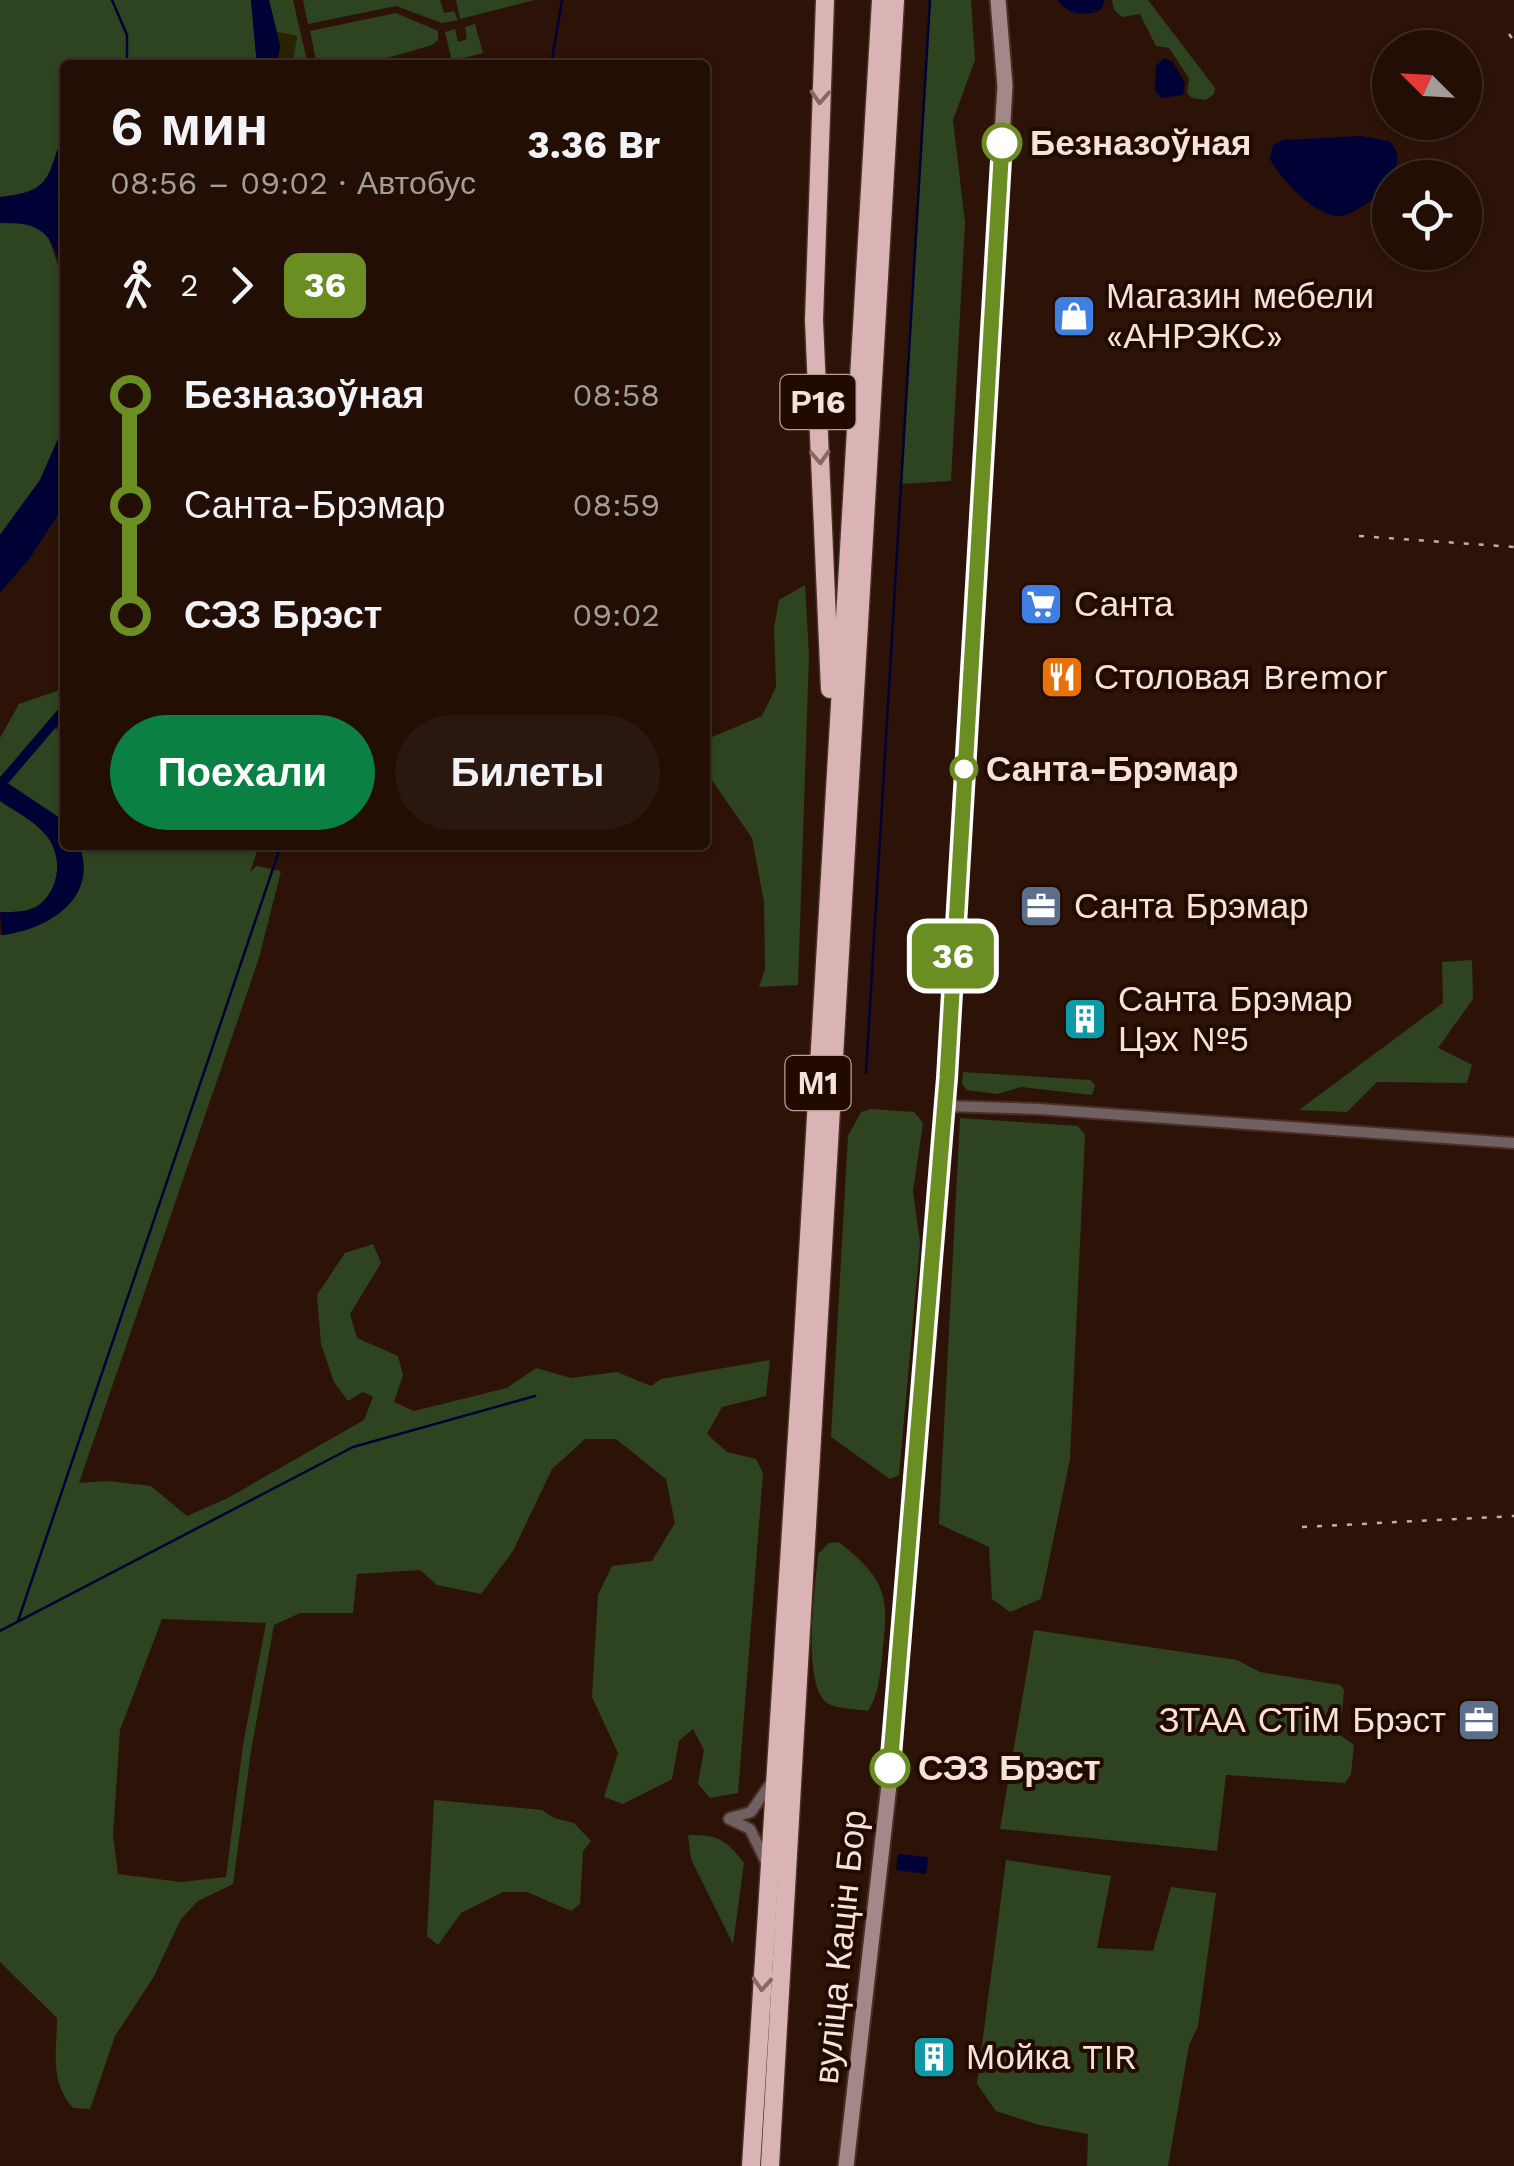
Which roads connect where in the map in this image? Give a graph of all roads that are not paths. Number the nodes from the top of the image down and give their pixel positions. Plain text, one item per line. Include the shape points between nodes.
1 (825, 0) edge
2 (880, 0) edge
3 (895, 0) edge
4 (998, 0) edge
5 (834, 803) junction
6 (945, 1106) junction
7 (1514, 1143) edge
8 (776, 1773) junction
9 (770, 1874) junction
10 (751, 2166) edge
11 (770, 2166) edge
12 (846, 2166) edge

1 -> 5 highway, Р16 via 814,320
2 - 5 highway, М1
3 - 11 highway, М1
4 - 6 main road, вуліца Кацін Бор via 1005,86
5 - 8 highway, М1
6 - 7 street
6 - 12 main road, вуліца Кацін Бор via 890,1768
8 - 9 highway, М1
8 - 9 street via 752,1812 728,1819 750,1829
9 -> 10 highway, М1

